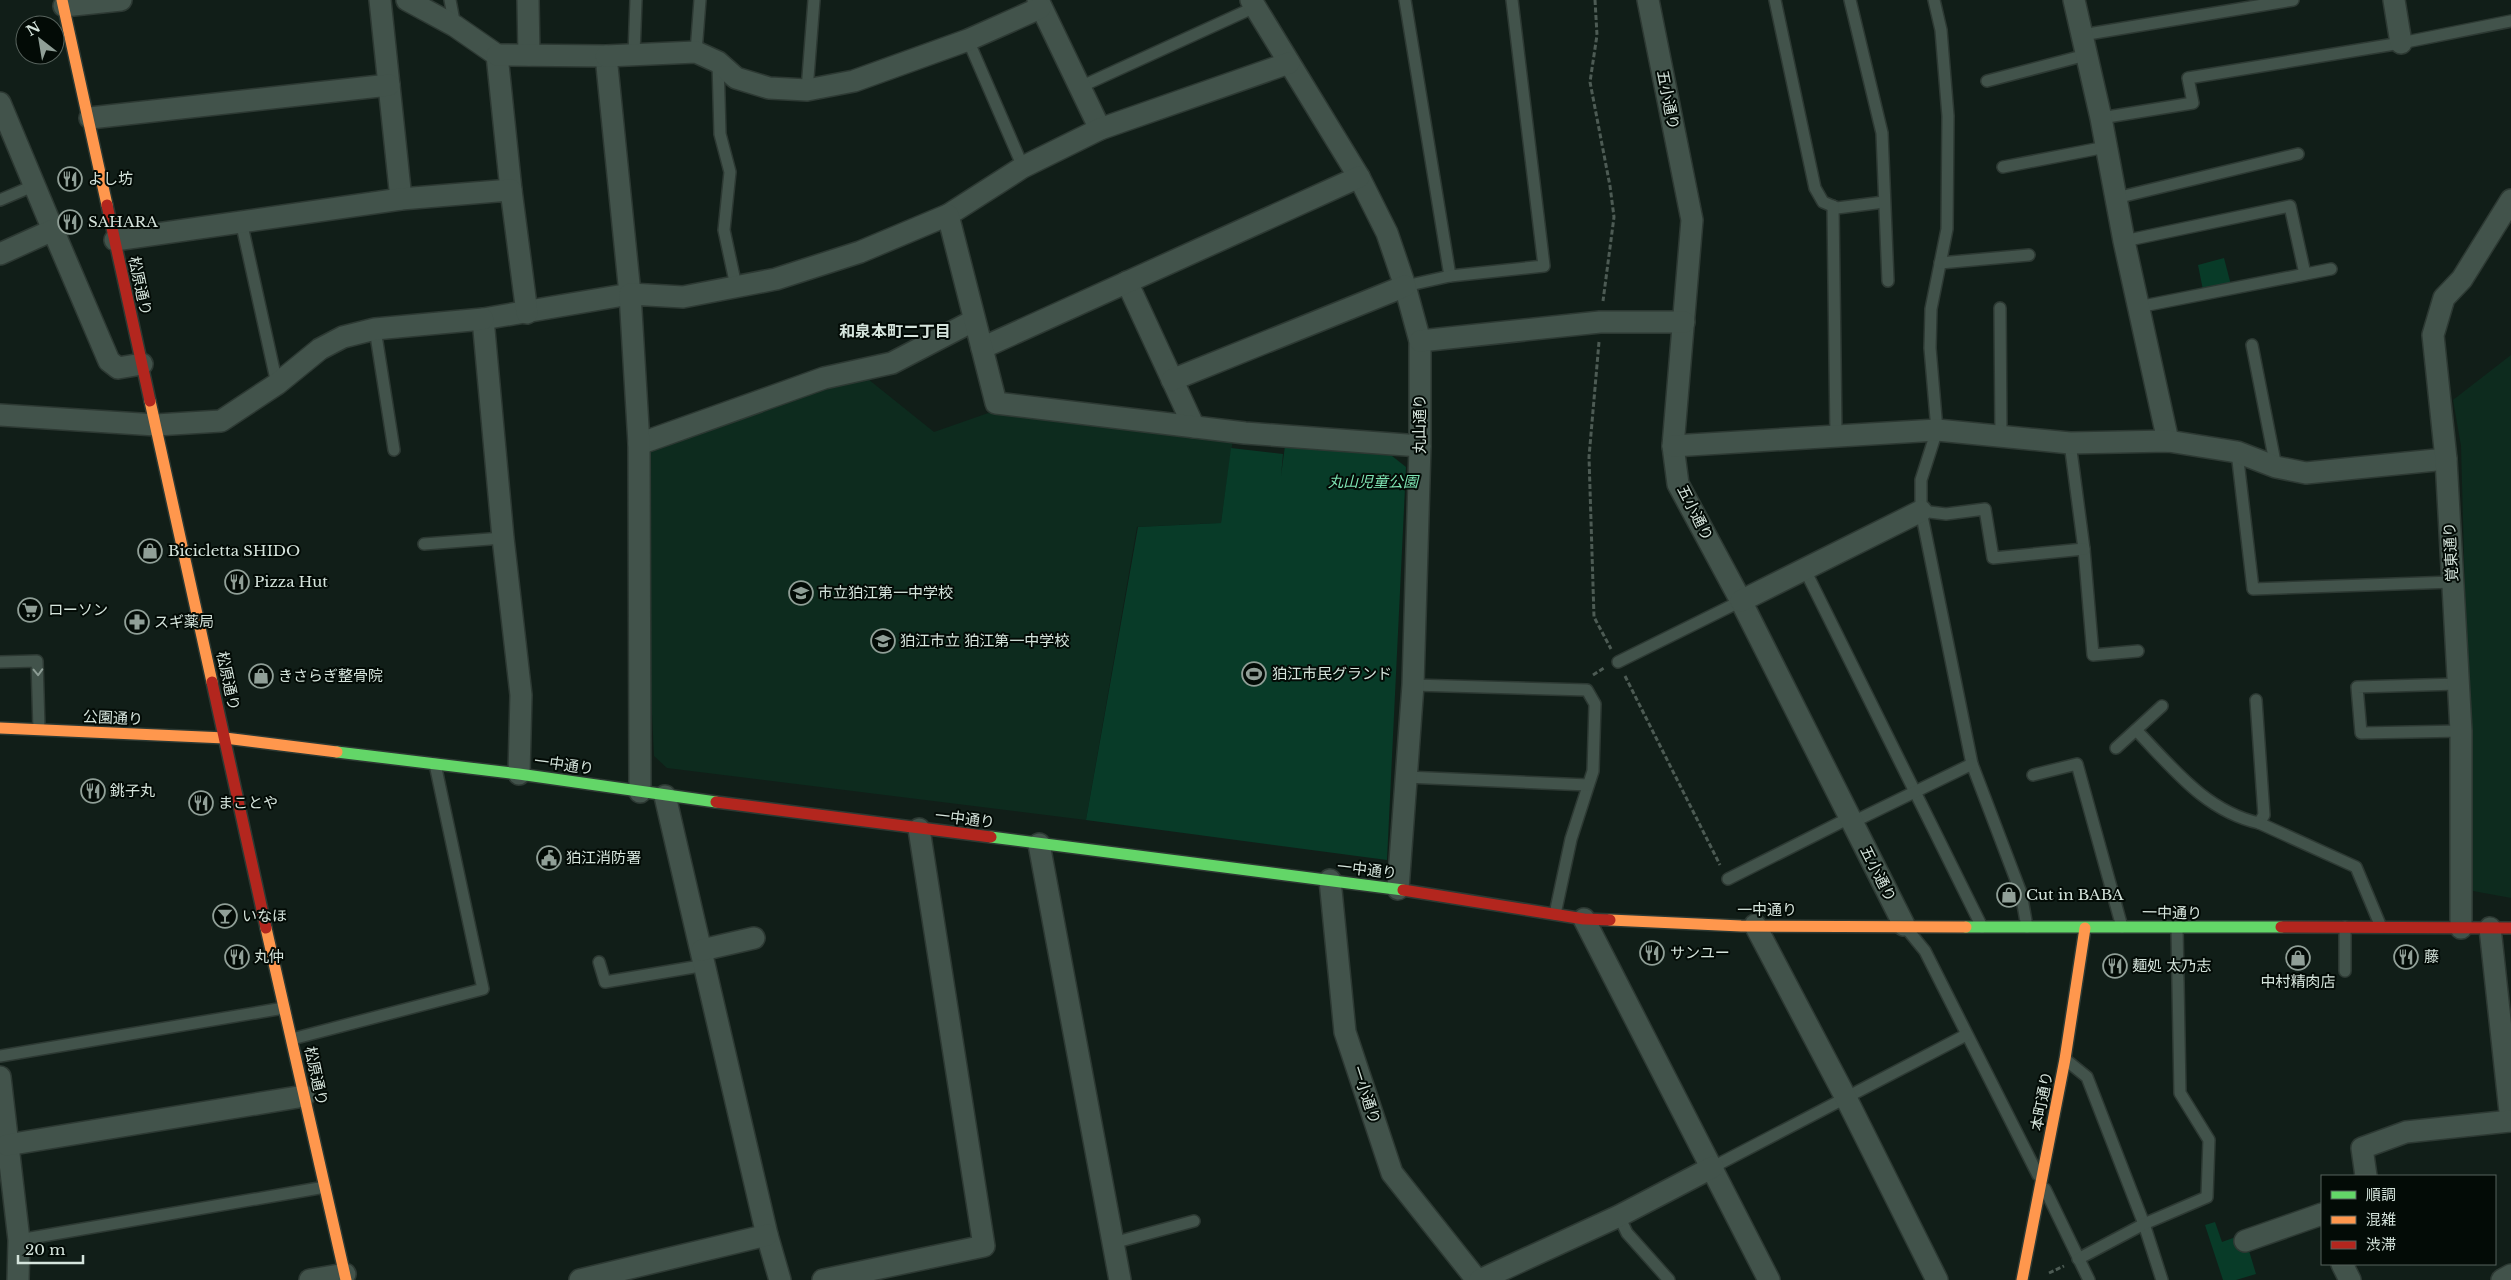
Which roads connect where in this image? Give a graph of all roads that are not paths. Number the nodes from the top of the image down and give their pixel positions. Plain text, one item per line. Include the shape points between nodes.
1 (121, 0) edge
2 (380, 0) edge
3 (407, 0) edge
4 (450, 0) edge
5 (528, 0) edge
6 (636, 0) edge
7 (700, 0) edge
8 (814, 0) edge
9 (1405, 0) edge
10 (1512, 0) edge
11 (1648, 0) edge
12 (1775, 0) edge
13 (1850, 0) edge
14 (1934, 0) edge
15 (2074, 0) edge
16 (2293, 0) edge
17 (2394, 0) edge
18 (63, 3) edge
19 (1039, 4) edge
20 (1253, 4) edge
21 (2511, 21) edge
22 (455, 26) junction
23 (968, 40) junction
24 (2401, 43) junction
25 (2084, 45) junction
26 (696, 52) junction
27 (497, 54) junction
28 (634, 54) junction
29 (529, 55) junction
30 (606, 56) junction
31 (718, 62) junction
32 (1289, 63) junction
33 (1987, 81) dead end
34 (389, 85) junction
35 (1080, 87) junction
36 (807, 90) junction
37 (0, 103) edge
38 (90, 118) junction
39 (2101, 118) junction
40 (1100, 129) junction
41 (2106, 147) junction
42 (2298, 154) dead end
43 (1023, 167) junction
44 (2004, 167) dead end
45 (1358, 177) junction
46 (33, 186) junction
47 (511, 190) junction
48 (2116, 198) junction
49 (401, 199) junction
50 (0, 200) edge
51 (2511, 200) edge
52 (1884, 202) junction
53 (1833, 206) junction
54 (948, 216) junction
55 (241, 220) junction
56 (53, 230) junction
57 (115, 240) junction
58 (2124, 241) junction
59 (0, 254) edge
60 (2029, 255) dead end
61 (1940, 263) junction
62 (2331, 269) dead end
63 (2305, 274) junction
64 (1450, 276) junction
65 (1888, 281) dead end
66 (1127, 282) junction
67 (736, 286) junction
68 (1406, 286) junction
69 (630, 294) junction
70 (2138, 307) junction
71 (2000, 308) dead end
72 (527, 313) junction
73 (483, 319) junction
74 (973, 321) junction
75 (1684, 322) junction
76 (375, 329) junction
77 (1420, 341) junction
78 (2252, 345) dead end
79 (982, 348) junction
80 (142, 364) junction
81 (1172, 380) junction
82 (277, 384) junction
83 (0, 415) edge
84 (156, 425) junction
85 (1194, 427) junction
86 (1938, 430) junction
87 (1836, 435) junction
88 (2001, 436) junction
89 (2168, 441) junction
90 (2070, 443) junction
91 (639, 444) junction
92 (1420, 446) junction
93 (1673, 446) junction
94 (394, 450) dead end
95 (2237, 452) junction
96 (2446, 459) junction
97 (2276, 467) junction
98 (1921, 511) junction
99 (503, 538) junction
100 (424, 544) dead end
101 (2084, 549) junction
102 (1805, 570) junction
103 (2453, 582) junction
104 (1741, 601) junction
105 (2138, 651) dead end
106 (0, 662) edge
107 (1618, 662) road end
108 (2457, 684) junction
109 (1412, 685) junction
110 (2256, 700) dead end
111 (2162, 706) dead end
112 (0, 728) edge
113 (39, 730) junction
114 (2136, 730) junction
115 (2461, 731) junction
116 (225, 738) junction
117 (2116, 748) dead end
118 (435, 764) junction
119 (1972, 764) junction
120 (519, 774) junction
121 (2032, 775) dead end
122 (1406, 777) junction
123 (1588, 785) junction
124 (1914, 791) junction
125 (640, 792) junction
126 (665, 796) junction
127 (1850, 820) junction
128 (2258, 823) junction
129 (919, 829) junction
130 (1039, 844) junction
131 (1728, 879) road end
132 (1330, 880) junction
133 (1398, 889) junction
134 (1555, 914) junction
135 (1584, 919) junction
136 (1755, 925) junction
137 (1904, 925) junction
138 (1982, 927) junction
139 (2027, 927) junction
140 (2122, 927) junction
141 (2345, 927) junction
142 (2381, 927) junction
143 (2085, 928) junction
144 (2177, 928) junction
145 (2461, 928) junction
146 (2501, 928) edge
147 (754, 938) dead end
148 (704, 958) junction
149 (599, 962) dead end
150 (2345, 971) dead end
151 (284, 1008) junction
152 (1966, 1035) junction
153 (292, 1039) junction
154 (0, 1056) edge
155 (2066, 1060) junction
156 (0, 1077) edge
157 (304, 1096) junction
158 (1846, 1098) junction
159 (2511, 1113) edge
160 (4, 1138) edge
161 (1713, 1167) junction
162 (2366, 1175) edge
163 (2041, 1182) junction
164 (325, 1187) junction
165 (1619, 1216) junction
166 (1194, 1221) dead end
167 (2320, 1221) edge
168 (2144, 1224) junction
169 (767, 1235) junction
170 (19, 1240) junction
171 (2246, 1241) dead end
172 (1113, 1243) junction
173 (2078, 1259) junction
174 (2342, 1265) edge
175 (2511, 1275) edge
176 (345, 1277) edge
177 (18, 1280) edge
178 (310, 1280) edge
179 (580, 1280) edge
180 (780, 1280) edge
181 (823, 1280) edge
182 (1120, 1280) edge
183 (1478, 1280) edge
184 (1668, 1280) edge
185 (1769, 1280) edge
186 (1937, 1280) edge
187 (2022, 1280) edge
188 (2088, 1280) edge
189 (2162, 1280) edge
190 (2350, 1280) edge
191 (2502, 1280) edge

1 - 18 street
2 - 34 street
3 - 22 street
4 - 22 lane
5 - 29 street
6 - 28 lane
7 - 26 lane
8 - 36 lane
9 - 64 lane
10 - 64 lane via 1544,266
11 - 75 street, 五小通り via 1692,220
12 - 53 lane via 1814,188 1823,202
13 - 52 lane via 1882,133
14 - 61 lane via 1941,30 1948,116 1947,229
15 - 25 street
16 - 25 lane
17 - 24 street
18 - 38 street, 松原通り
19 - 23 street
19 - 35 street
20 - 32 street, 丸山通り
20 - 35 lane
21 - 24 lane
22 - 27 street
23 - 36 street via 854,81
23 - 43 lane
24 - 39 lane via 2188,78 2193,103
25 - 33 lane
25 - 39 street
26 - 28 street
26 - 31 street
27 - 29 street
27 - 47 street
28 - 30 street
29 - 30 street
30 - 69 street
31 - 36 street via 736,78 769,88
31 - 67 lane via 720,134 730,172 724,230
32 - 40 street
32 - 45 street, 丸山通り
34 - 38 street
34 - 49 street
35 - 40 street
37 - 46 street
38 - 57 street, 松原通り
39 - 41 street
40 - 43 street
41 - 44 lane
41 - 48 street
42 - 48 lane
43 - 54 street
45 - 66 street
45 - 68 street, 丸山通り via 1386,233
46 - 50 lane
46 - 56 street
47 - 49 street
47 - 72 street
48 - 58 street
49 - 55 street
51 - 96 street, 覚東通り via 2462,279 2444,298 2433,335
52 - 53 lane
52 - 65 lane
53 - 87 lane
54 - 67 street via 860,252 776,279
54 - 74 street
55 - 57 street
55 - 82 lane
56 - 59 street
56 - 80 street via 109,361 118,368
57 - 80 street, 松原通り
58 - 63 lane via 2290,206
58 - 70 street
60 - 61 lane
61 - 86 lane via 1931,309 1930,348
62 - 63 lane
63 - 70 lane
64 - 68 lane
66 - 79 street
66 - 81 street
67 - 69 street via 683,298
68 - 77 street, 丸山通り
68 - 81 street
69 - 72 street
69 - 91 street
70 - 89 street
71 - 88 lane
72 - 73 street
73 - 76 street
73 - 99 street
74 - 79 street
74 - 91 street via 892,363 824,378
75 - 77 street via 1600,322
75 - 93 street, 五小通り
76 - 82 street via 343,337 320,349
76 - 94 lane
77 - 92 street, 丸山通り
78 - 97 lane
79 - 85 street via 996,403
80 - 84 street, 松原通り
81 - 85 street
82 - 84 street via 220,421
83 - 84 street
84 - 116 street, 松原通り
85 - 92 street
86 - 87 street
86 - 88 street
86 - 98 lane via 1922,480
87 - 93 street
88 - 90 street
89 - 90 street
89 - 95 street
90 - 101 lane
91 - 125 street
92 - 109 street, 丸山通り
93 - 104 street, 五小通り via 1678,484
95 - 97 street
95 - 103 lane via 2253,589
96 - 97 street via 2306,473
96 - 103 street, 覚東通り
98 - 101 lane via 1946,514 1985,508 1993,558
98 - 102 street
98 - 119 lane
99 - 100 lane
99 - 120 street via 521,695
101 - 105 lane via 2093,655
102 - 104 street
102 - 124 lane
103 - 108 street, 覚東通り
104 - 107 lane
104 - 127 street, 五小通り
106 -> 113 lane via 37,661
108 - 115 street, 覚東通り
108 - 115 lane via 2357,688 2361,734
109 - 122 street, 丸山通り
109 - 123 lane via 1587,690 1595,704 1593,771
110 - 128 lane via 2264,815
111 - 114 lane
112 - 113 street, 公園通り
113 - 116 street, 公園通り
114 - 117 lane
114 - 128 lane via 2200,797
115 - 145 street, 覚東通り
116 - 118 street, 一中通り
116 - 151 street, 松原通り
118 - 120 street, 一中通り
118 - 153 lane via 484,989
119 - 124 lane
119 - 139 lane via 2022,893
120 - 125 street, 一中通り
121 - 140 lane via 2077,764
122 - 123 lane
122 - 133 street, 丸山通り
123 - 134 lane via 1570,839
124 - 127 lane
124 - 138 lane
125 - 126 street, 一中通り
126 - 129 street, 一中通り
126 - 148 street
127 - 131 lane
127 - 137 street, 五小通り
128 - 142 lane via 2356,867
129 - 130 street, 一中通り
129 - 181 street via 984,1246
130 - 132 street, 一中通り
130 - 172 street
132 - 133 street, 一中通り
132 - 183 street, 一小通り via 1345,1032 1392,1173
133 - 134 street, 一中通り
134 - 135 street, 一中通り
135 - 136 street, 一中通り
135 - 161 street
136 - 137 street, 一中通り
136 - 158 street
137 - 138 street, 一中通り
137 - 152 lane via 1925,951
138 - 139 street, 一中通り
139 - 143 street, 一中通り
140 - 143 street, 一中通り
140 - 144 street, 一中通り
141 - 142 street, 一中通り
141 - 144 street, 一中通り
141 - 150 lane
142 - 145 street, 一中通り
143 - 155 street, 本町通り
144 - 168 lane via 2180,1093 2209,1140 2207,1197
145 - 146 street, 一中通り
146 - 159 street
147 - 148 street
148 - 149 lane via 605,982
148 - 169 street
151 - 153 street, 松原通り
151 - 154 lane
152 - 158 lane
152 - 163 lane
153 - 157 street, 松原通り
155 - 163 street, 本町通り
155 - 168 lane via 2086,1077
156 - 160 street
157 - 160 street
157 - 164 street, 松原通り
158 - 161 lane
158 - 186 street
159 - 162 street via 2406,1132 2362,1148
160 - 170 street
161 - 165 street
161 - 185 street
163 - 173 lane
163 - 187 street, 本町通り
164 - 170 lane
164 - 176 street, 松原通り
165 - 183 street
165 - 184 lane via 1627,1233
166 - 172 lane
167 - 171 street
168 - 173 lane
168 - 189 lane
169 - 179 street
169 - 180 street
170 - 177 street
172 - 182 street
173 - 188 lane
174 - 190 street
175 - 191 street
176 - 178 street

